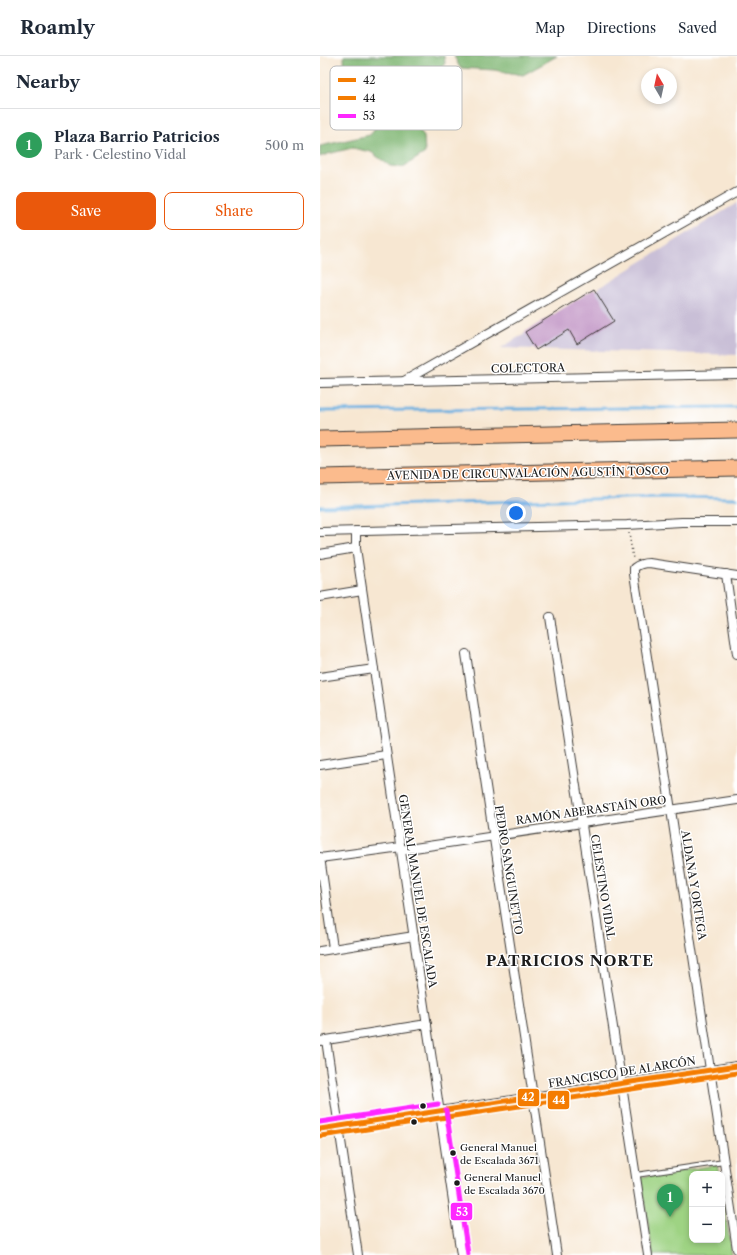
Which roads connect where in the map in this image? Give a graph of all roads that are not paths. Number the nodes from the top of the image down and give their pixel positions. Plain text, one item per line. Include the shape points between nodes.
1 (737, 192) edge
2 (737, 374) edge
3 (404, 382) junction
4 (320, 383) edge
5 (737, 430) edge
6 (320, 439) edge
7 (737, 468) edge
8 (320, 477) edge
9 (737, 522) edge
10 (356, 531) junction
11 (320, 532) edge
12 (356, 548) junction
13 (320, 554) edge
14 (726, 574) junction
15 (737, 576) edge
16 (362, 590) junction
17 (320, 596) edge
18 (550, 617) dead end
19 (466, 654) dead end
20 (737, 654) edge
21 (374, 669) junction
22 (320, 677) edge
23 (386, 755) junction
24 (320, 765) edge
25 (737, 800) edge
26 (671, 810) junction
27 (582, 823) junction
28 (493, 836) junction
29 (401, 848) junction
30 (320, 858) edge
31 (414, 936) junction
32 (333, 948) junction
33 (320, 951) edge
34 (427, 1024) junction
35 (323, 1040) edge
36 (737, 1066) edge
37 (710, 1070) junction
38 (623, 1083) junction
39 (533, 1097) junction
40 (440, 1111) junction
41 (339, 1126) junction
42 (320, 1128) edge
43 (724, 1162) junction
44 (636, 1175) junction
45 (737, 1249) edge
46 (358, 1255) edge
47 (461, 1255) edge
48 (557, 1255) edge
49 (648, 1255) edge

1 - 3 street
2 - 3 street, COLECTORA
3 - 4 street, COLECTORA
5 - 6 highway
7 - 8 highway, AVENIDA DE CIRCUNVALACIÓN AGUSTÍN TOSCO
9 - 10 street
10 - 11 street
10 - 12 street, GENERAL MANUEL DE ESCALADA
12 - 13 street
12 - 16 street, GENERAL MANUEL DE ESCALADA
14 - 15 street
14 - 20 street
14 - 26 street, ALDANA Y ORTEGA via 649,563 634,568
16 - 17 street
16 - 21 street, GENERAL MANUEL DE ESCALADA
18 - 27 street, CELESTINO VIDAL
19 - 28 street, PEDRO SANGUINETTO
21 - 22 street
21 - 23 street, GENERAL MANUEL DE ESCALADA
23 - 24 street
23 - 29 street, GENERAL MANUEL DE ESCALADA
25 - 26 street, RAMÓN ABERASTAÍN ORO
26 - 27 street, RAMÓN ABERASTAÍN ORO
26 - 37 street, ALDANA Y ORTEGA
27 - 28 street, RAMÓN ABERASTAÍN ORO
27 - 38 street, CELESTINO VIDAL
28 - 29 street, RAMÓN ABERASTAÍN ORO
28 - 39 street, PEDRO SANGUINETTO
29 - 30 street, RAMÓN ABERASTAÍN ORO
29 - 31 street, GENERAL MANUEL DE ESCALADA
30 - 32 street
31 - 32 street
31 - 34 street, GENERAL MANUEL DE ESCALADA
32 - 33 street
34 - 35 street
34 - 40 street, GENERAL MANUEL DE ESCALADA
35 - 41 street
36 - 37 street, FRANCISCO DE ALARCÓN
37 - 38 street, FRANCISCO DE ALARCÓN
37 - 43 street, ALDANA Y ORTEGA
38 - 39 street, FRANCISCO DE ALARCÓN
38 - 44 street, CELESTINO VIDAL
39 - 40 street, FRANCISCO DE ALARCÓN
39 - 48 street, PEDRO SANGUINETTO
40 - 41 street, FRANCISCO DE ALARCÓN
40 - 47 street, GENERAL MANUEL DE ESCALADA
41 - 42 street, FRANCISCO DE ALARCÓN
41 - 46 street
43 - 44 lane
43 - 45 street, ALDANA Y ORTEGA
44 - 49 street, CELESTINO VIDAL

